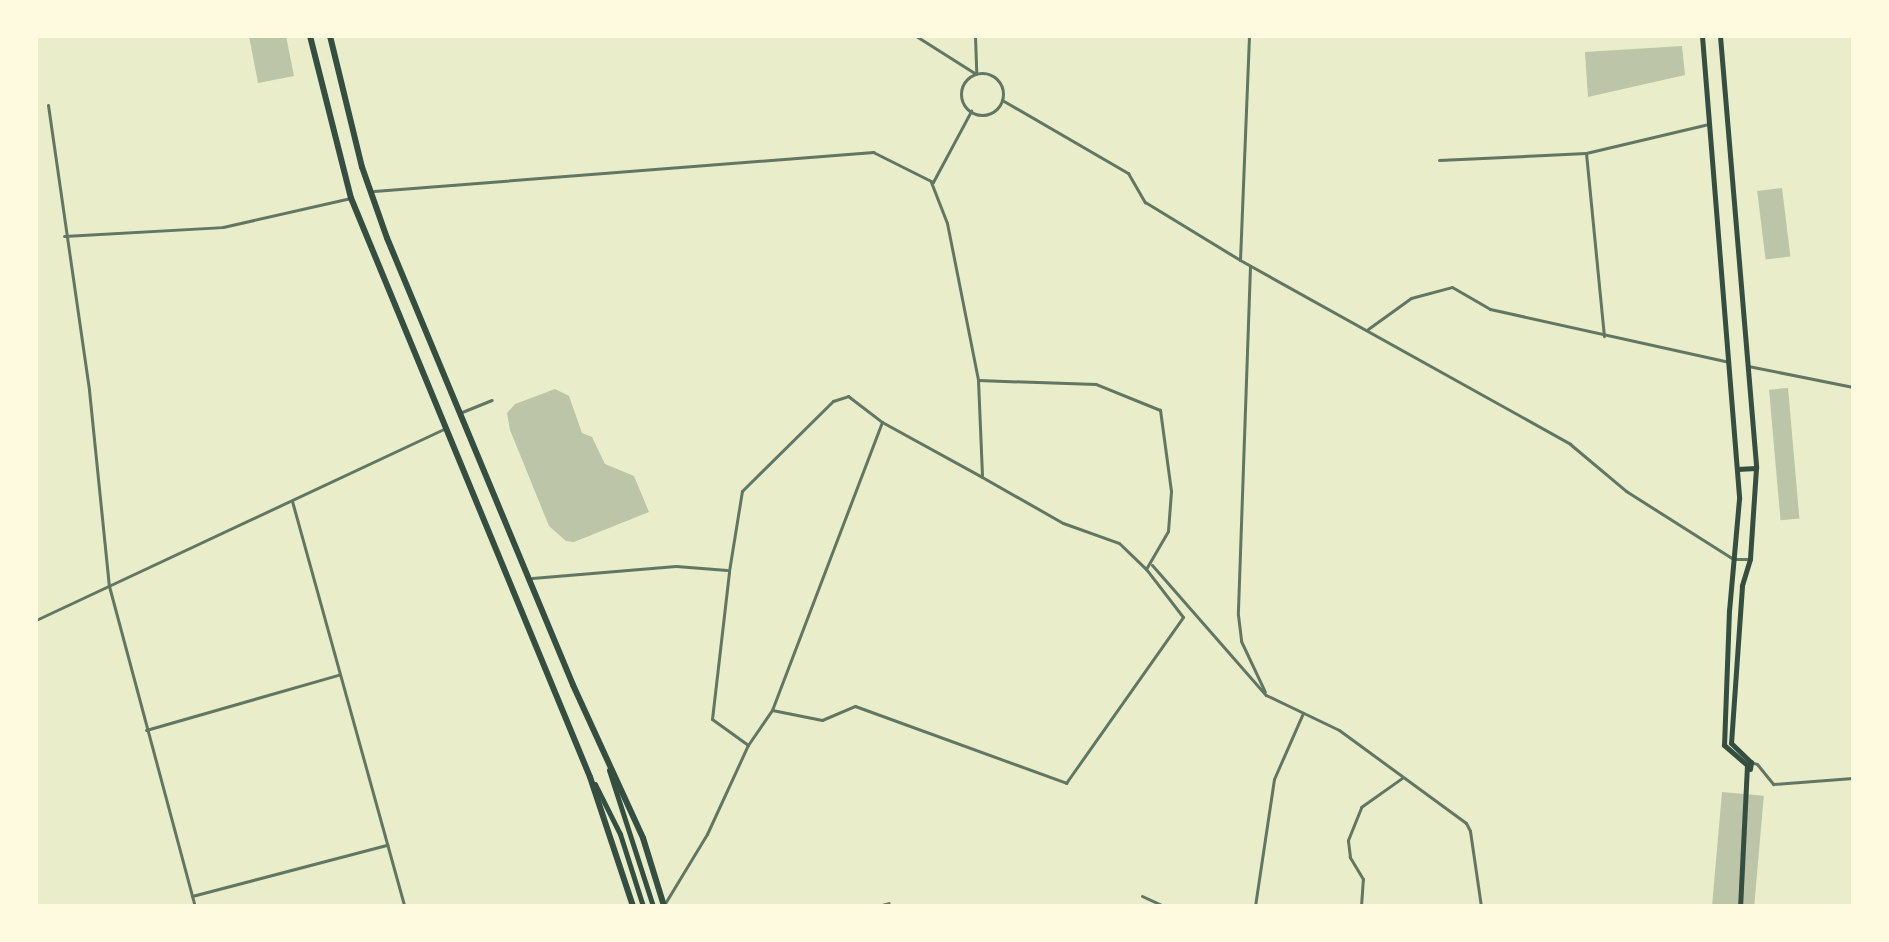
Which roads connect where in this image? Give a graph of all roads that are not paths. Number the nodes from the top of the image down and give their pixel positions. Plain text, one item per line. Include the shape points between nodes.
1 (310, 36) edge
2 (330, 36) edge
3 (916, 36) edge
4 (975, 36) edge
5 (1249, 36) edge
6 (1702, 36) edge
7 (1720, 36) edge
8 (976, 74) junction
9 (1002, 100) junction
10 (48, 105) dead end
11 (971, 111) junction
12 (1709, 124) junction
13 (1586, 153) junction
14 (1439, 160) dead end
15 (931, 182) junction
16 (370, 192) junction
17 (351, 198) junction
18 (64, 236) junction
19 (1240, 260) junction
20 (1250, 266) junction
21 (1368, 329) junction
22 (1604, 336) junction
23 (1729, 362) junction
24 (1748, 366) junction
25 (978, 380) junction
26 (1853, 387) edge
27 (492, 400) dead end
28 (458, 414) junction
29 (882, 422) junction
30 (445, 428) junction
31 (1756, 468) junction
32 (1737, 469) junction
33 (982, 477) junction
34 (292, 501) junction
35 (1733, 559) junction
36 (1750, 559) junction
37 (1151, 565) junction
38 (1146, 569) junction
39 (729, 571) junction
40 (528, 579) junction
41 (109, 586) junction
42 (36, 620) edge
43 (338, 675) junction
44 (1266, 695) junction
45 (772, 710) junction
46 (1303, 713) junction
47 (146, 730) junction
48 (748, 745) junction
49 (1749, 763) junction
50 (609, 770) junction
51 (590, 777) junction
52 (1403, 777) junction
53 (1853, 778) edge
54 (387, 845) junction
55 (192, 896) junction
56 (1142, 896) dead end
57 (889, 903) dead end
58 (195, 906) edge
59 (404, 906) edge
60 (633, 906) edge
61 (643, 906) edge
62 (653, 906) edge
63 (664, 906) edge
64 (878, 906) edge
65 (1163, 906) edge
66 (1255, 906) edge
67 (1361, 906) edge
68 (1481, 906) edge
69 (1741, 906) edge

1 - 17 highway
2 - 16 highway
3 - 8 street
4 - 8 street
5 - 19 street
6 - 12 main road
7 - 24 main road
8 - 9 street via 995,78
8 - 11 street via 961,93
9 - 11 street via 988,114
9 - 19 street via 1128,173 1145,202
10 - 18 street
11 - 15 street
12 - 13 street
12 - 23 main road
13 - 14 street
13 - 22 street
15 - 16 street via 873,152
15 - 25 street via 947,223
16 - 28 highway
17 - 18 street via 223,227
17 - 30 highway
18 - 41 street via 89,390
19 - 20 street
20 - 21 street
20 - 44 street via 1238,615 1241,641
21 - 22 street via 1411,298 1452,287 1490,309
21 - 35 street via 1570,444 1626,491
22 - 23 street
23 - 32 main road
24 - 26 street
24 - 31 main road
25 - 33 street
25 - 37 street via 1096,384 1160,410 1171,491 1168,531
27 - 28 street
28 - 40 highway
29 - 33 street
29 - 39 street via 848,396 833,401 742,491
29 - 45 street
30 - 34 street
30 - 51 highway
31 - 32 main road
31 - 36 main road
32 - 35 main road
33 - 38 street via 1063,523 1119,543
34 - 41 street
34 - 43 street
35 - 36 street
35 - 49 main road via 1724,745
36 - 49 main road via 1742,586 1731,743
37 - 38 street
37 - 44 street
38 - 45 street via 1183,617 1066,783 855,706 822,720
39 - 40 street via 676,566
39 - 48 street via 712,719
40 - 50 highway
41 - 42 street
41 - 47 street
43 - 47 street
43 - 54 street
44 - 46 street
45 - 48 street
46 - 52 street via 1339,730
46 - 66 street via 1274,779
47 - 55 street
48 - 63 street via 707,834
49 - 53 street via 1773,784
49 - 69 main road
50 - 62 main road
50 - 63 highway via 643,838
51 - 60 highway
51 - 61 main road via 620,834
52 - 67 street via 1361,807 1348,840 1350,857 1363,879
52 - 68 street via 1466,823
54 - 55 street
54 - 59 street
55 - 58 street
56 - 65 street
57 - 64 street

